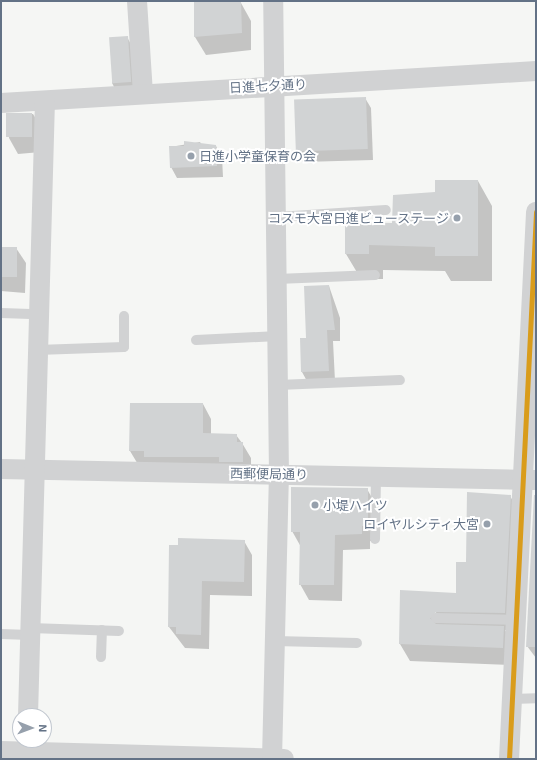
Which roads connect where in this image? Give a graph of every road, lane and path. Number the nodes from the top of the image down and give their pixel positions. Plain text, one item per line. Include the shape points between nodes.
1 (137, 1) edge
2 (273, 1) edge
3 (536, 71) edge
4 (275, 85) junction
5 (143, 94) junction
6 (45, 101) junction
7 (1, 103) edge
8 (386, 210) dead end
9 (536, 212) edge
10 (276, 216) junction
11 (375, 274) dead end
12 (277, 279) junction
13 (1, 313) edge
14 (38, 314) junction
15 (124, 316) dead end
16 (278, 336) junction
17 (196, 340) dead end
18 (37, 350) junction
19 (400, 380) dead end
20 (278, 385) junction
21 (1, 469) edge
22 (36, 470) junction
23 (279, 475) junction
24 (376, 477) junction
25 (529, 480) edge
26 (375, 539) dead end
27 (436, 618) dead end
28 (516, 620) junction
29 (102, 630) junction
30 (30, 631) junction
31 (119, 631) dead end
32 (1, 634) edge
33 (276, 641) junction
34 (357, 644) dead end
35 (101, 657) dead end
36 (536, 698) edge
37 (512, 699) junction
38 (28, 708) edge
39 (27, 750) edge
40 (1, 751) edge
41 (272, 759) edge
42 (284, 759) edge
43 (510, 759) edge

1 - 5 street
2 - 4 street
3 - 4 street, 日進七夕通り
4 - 5 street, 日進七夕通り
4 - 10 street
5 - 6 street, 日進七夕通り
6 - 7 street, 日進七夕通り
6 - 14 street
8 - 10 lane
9 - 25 street
10 - 12 street
11 - 12 lane
12 - 16 street
13 - 14 lane
14 - 18 street
15 - 18 lane via 124,346
16 - 17 lane
16 - 20 street
18 - 22 street
19 - 20 lane
20 - 23 street
21 - 22 street, 西郵便局通り
22 - 23 street, 西郵便局通り
22 - 30 street
23 - 24 street, 西郵便局通り
23 - 33 street
24 - 25 street, 西郵便局通り
24 - 26 lane
25 - 28 street
27 - 28 lane
28 - 37 street
29 - 30 lane
29 - 31 lane
29 - 35 lane
30 - 32 lane
30 - 38 street
33 - 34 lane
33 - 41 street
36 - 37 lane
37 - 43 street
39 - 40 street
39 - 41 street
41 - 42 street

